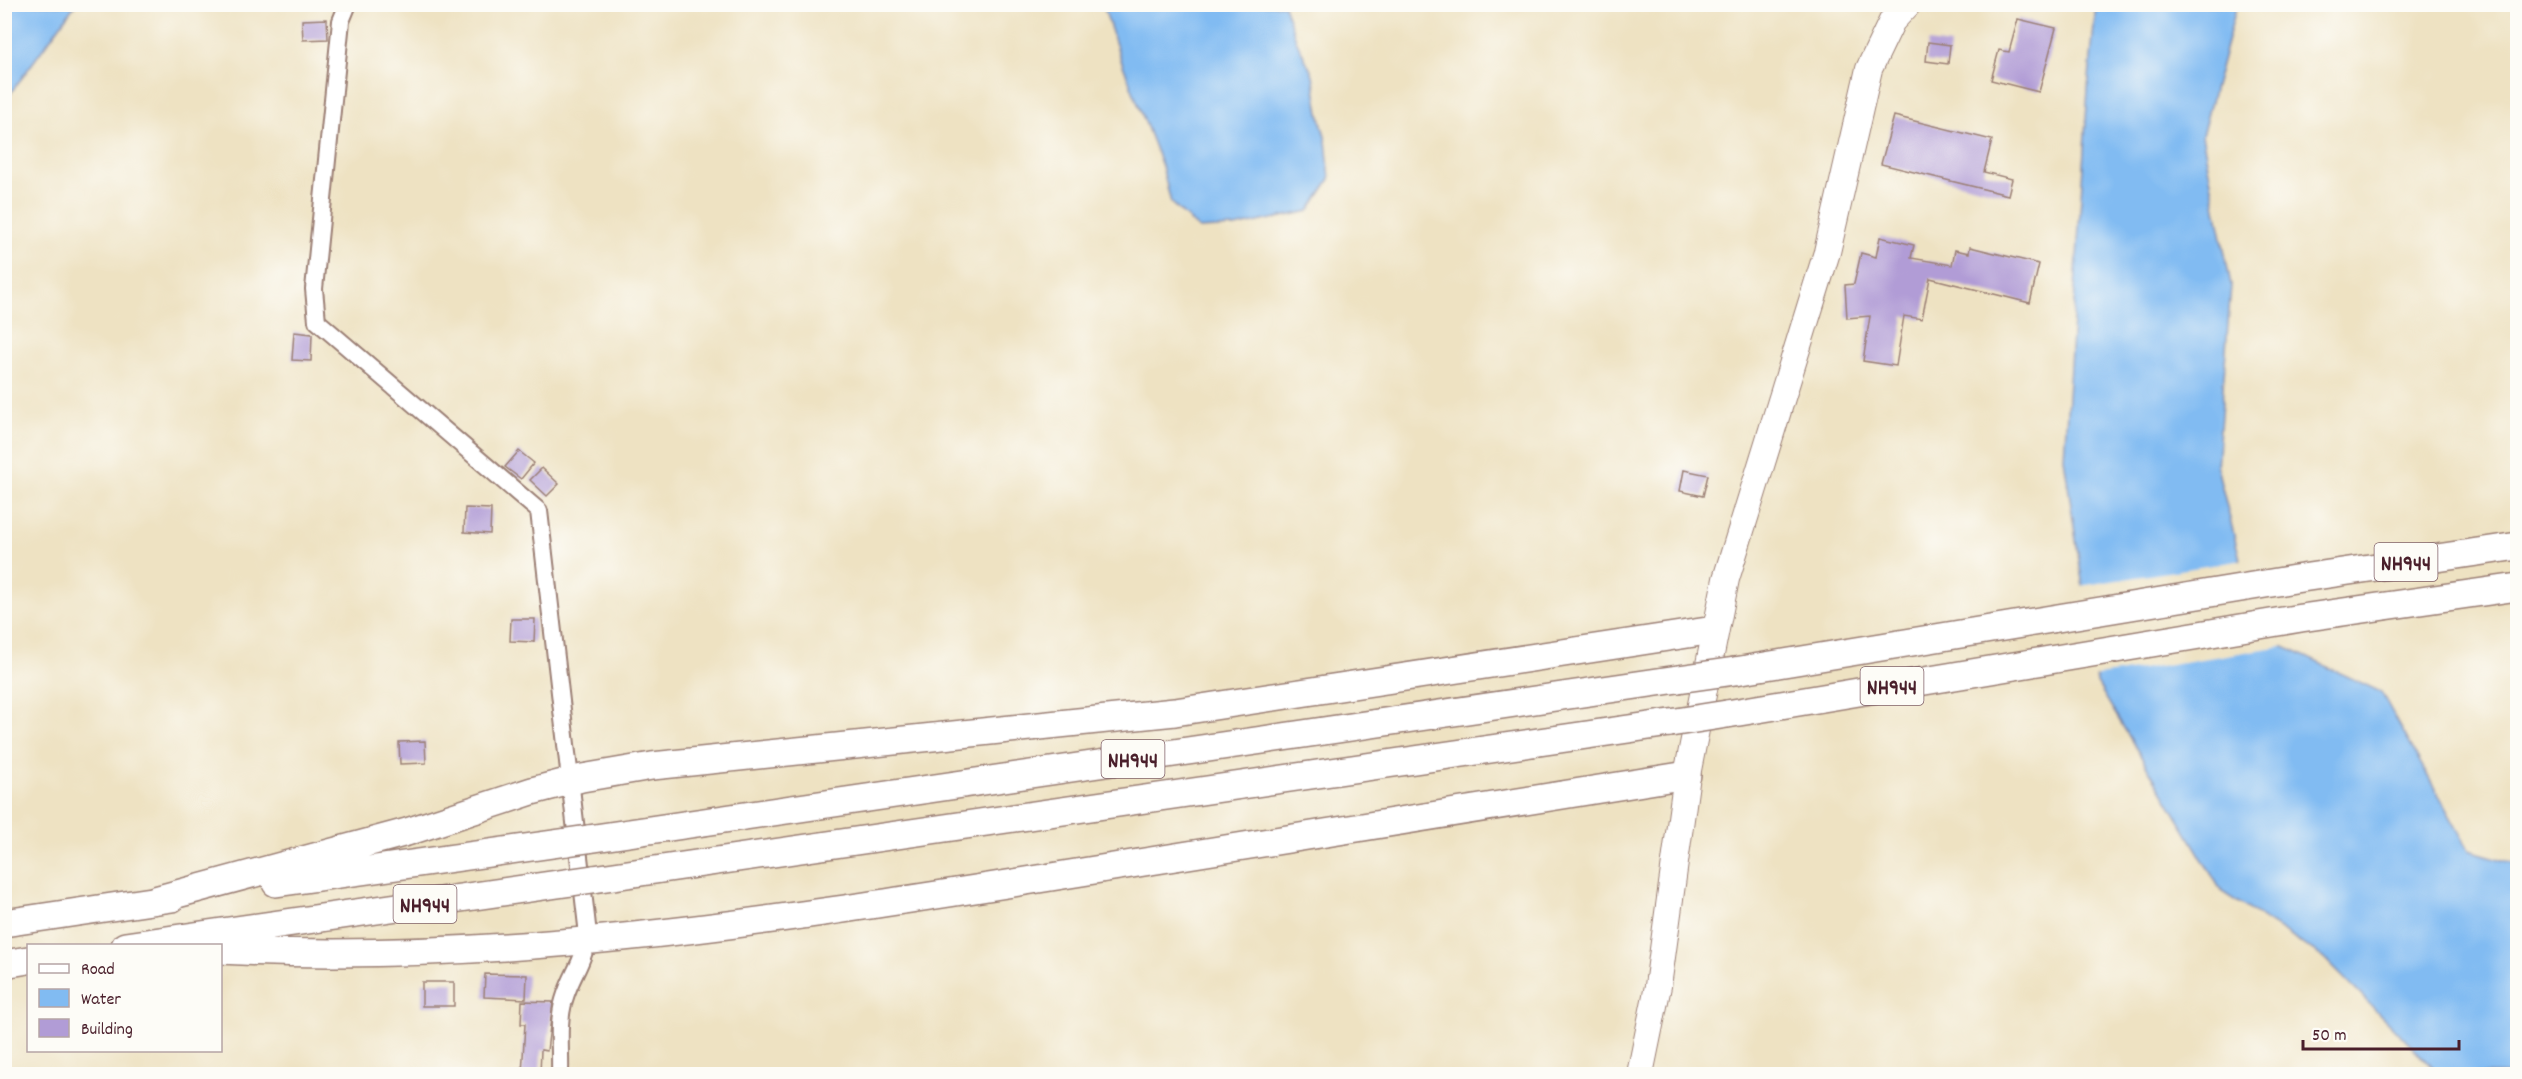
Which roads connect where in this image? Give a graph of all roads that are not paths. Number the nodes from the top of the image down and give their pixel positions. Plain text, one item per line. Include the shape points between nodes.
1 (348, 4) edge
2 (1908, 4) edge
3 (2517, 546) edge
4 (2517, 586) edge
5 (1714, 630) junction
6 (1687, 775) junction
7 (570, 781) junction
8 (155, 900) junction
9 (4, 923) edge
10 (587, 940) junction
11 (136, 944) edge
12 (222, 950) edge
13 (27, 960) edge
14 (4, 964) edge
15 (560, 1074) edge
16 (1640, 1074) edge

1 - 7 street via 341,21 314,289 317,321 539,511
2 - 5 main road via 1892,21 1869,69 1827,252 1726,579
3 - 8 highway, NH944 / NH944, bridge via 1735,671
4 - 11 highway, NH944 / NH944, bridge via 1670,723
5 - 6 main road
5 - 7 highway via 1175,712 652,766
6 - 10 highway via 884,903 727,926
6 - 16 main road via 1658,986
7 - 8 highway via 407,832
7 - 10 street via 586,901
8 - 9 highway, NH944 / NH944
10 - 12 highway via 437,951 276,954
10 - 15 street via 584,957 563,1003
13 - 14 highway

